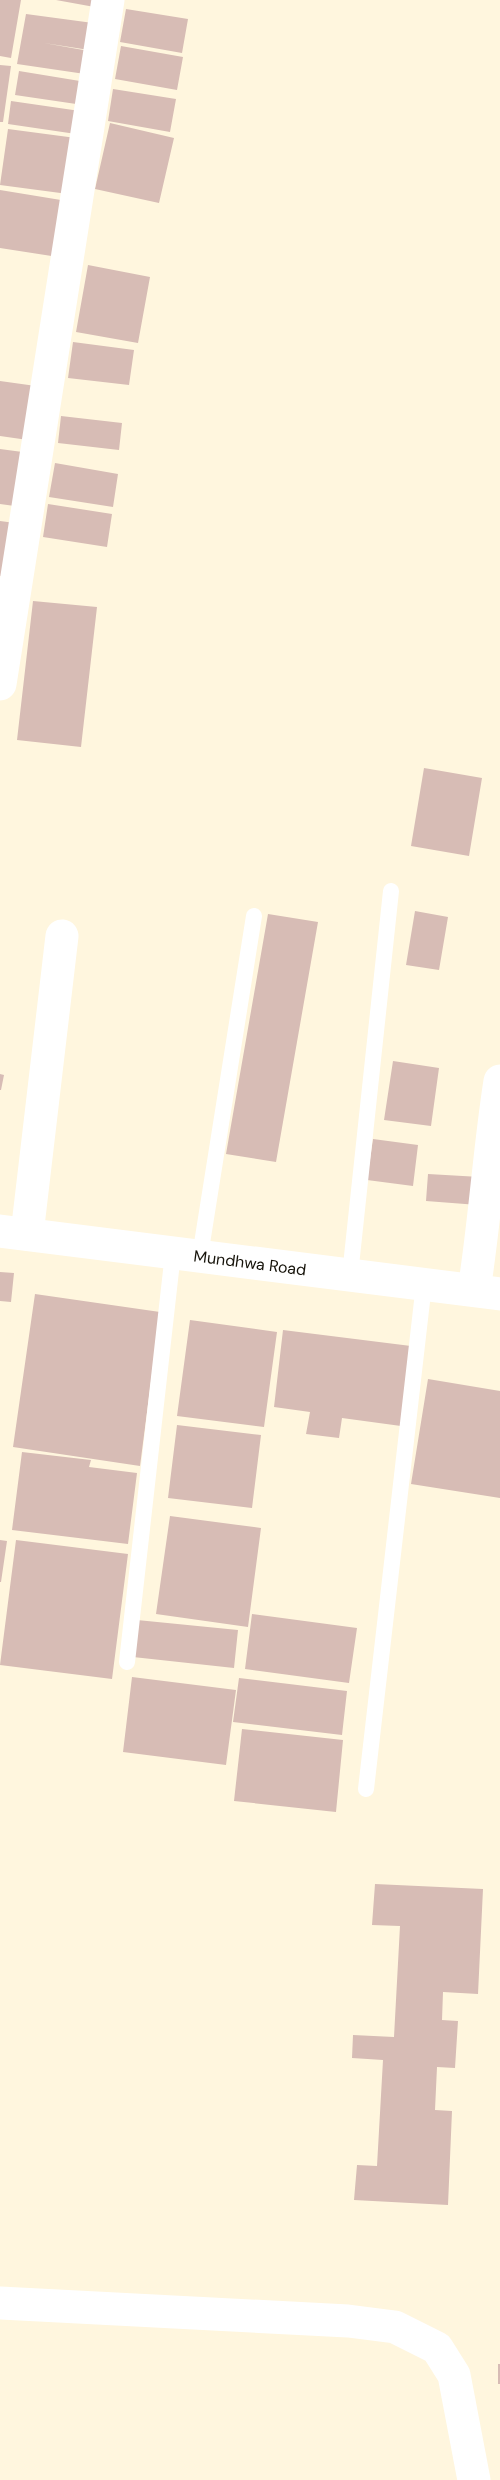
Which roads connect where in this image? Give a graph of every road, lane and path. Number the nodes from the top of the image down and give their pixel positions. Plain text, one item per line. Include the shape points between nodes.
1 (108, 0) edge
2 (0, 684) edge
3 (391, 891) dead end
4 (254, 916) dead end
5 (62, 936) dead end
6 (500, 1081) edge
7 (13, 1233) edge
8 (186, 1254) junction
9 (350, 1275) junction
10 (424, 1284) junction
11 (487, 1292) edge
12 (127, 1662) dead end
13 (366, 1789) dead end
14 (0, 2303) edge
15 (474, 2480) edge

1 - 2 street
3 - 9 lane
4 - 8 lane
5 - 7 street
6 - 11 street via 484,1228
7 - 8 street, Mundhwa Road
8 - 9 street, Mundhwa Road
8 - 12 lane
9 - 10 street, Mundhwa Road
10 - 11 street, Mundhwa Road
10 - 13 lane
14 - 15 street via 348,2321 395,2327 437,2348 454,2375

